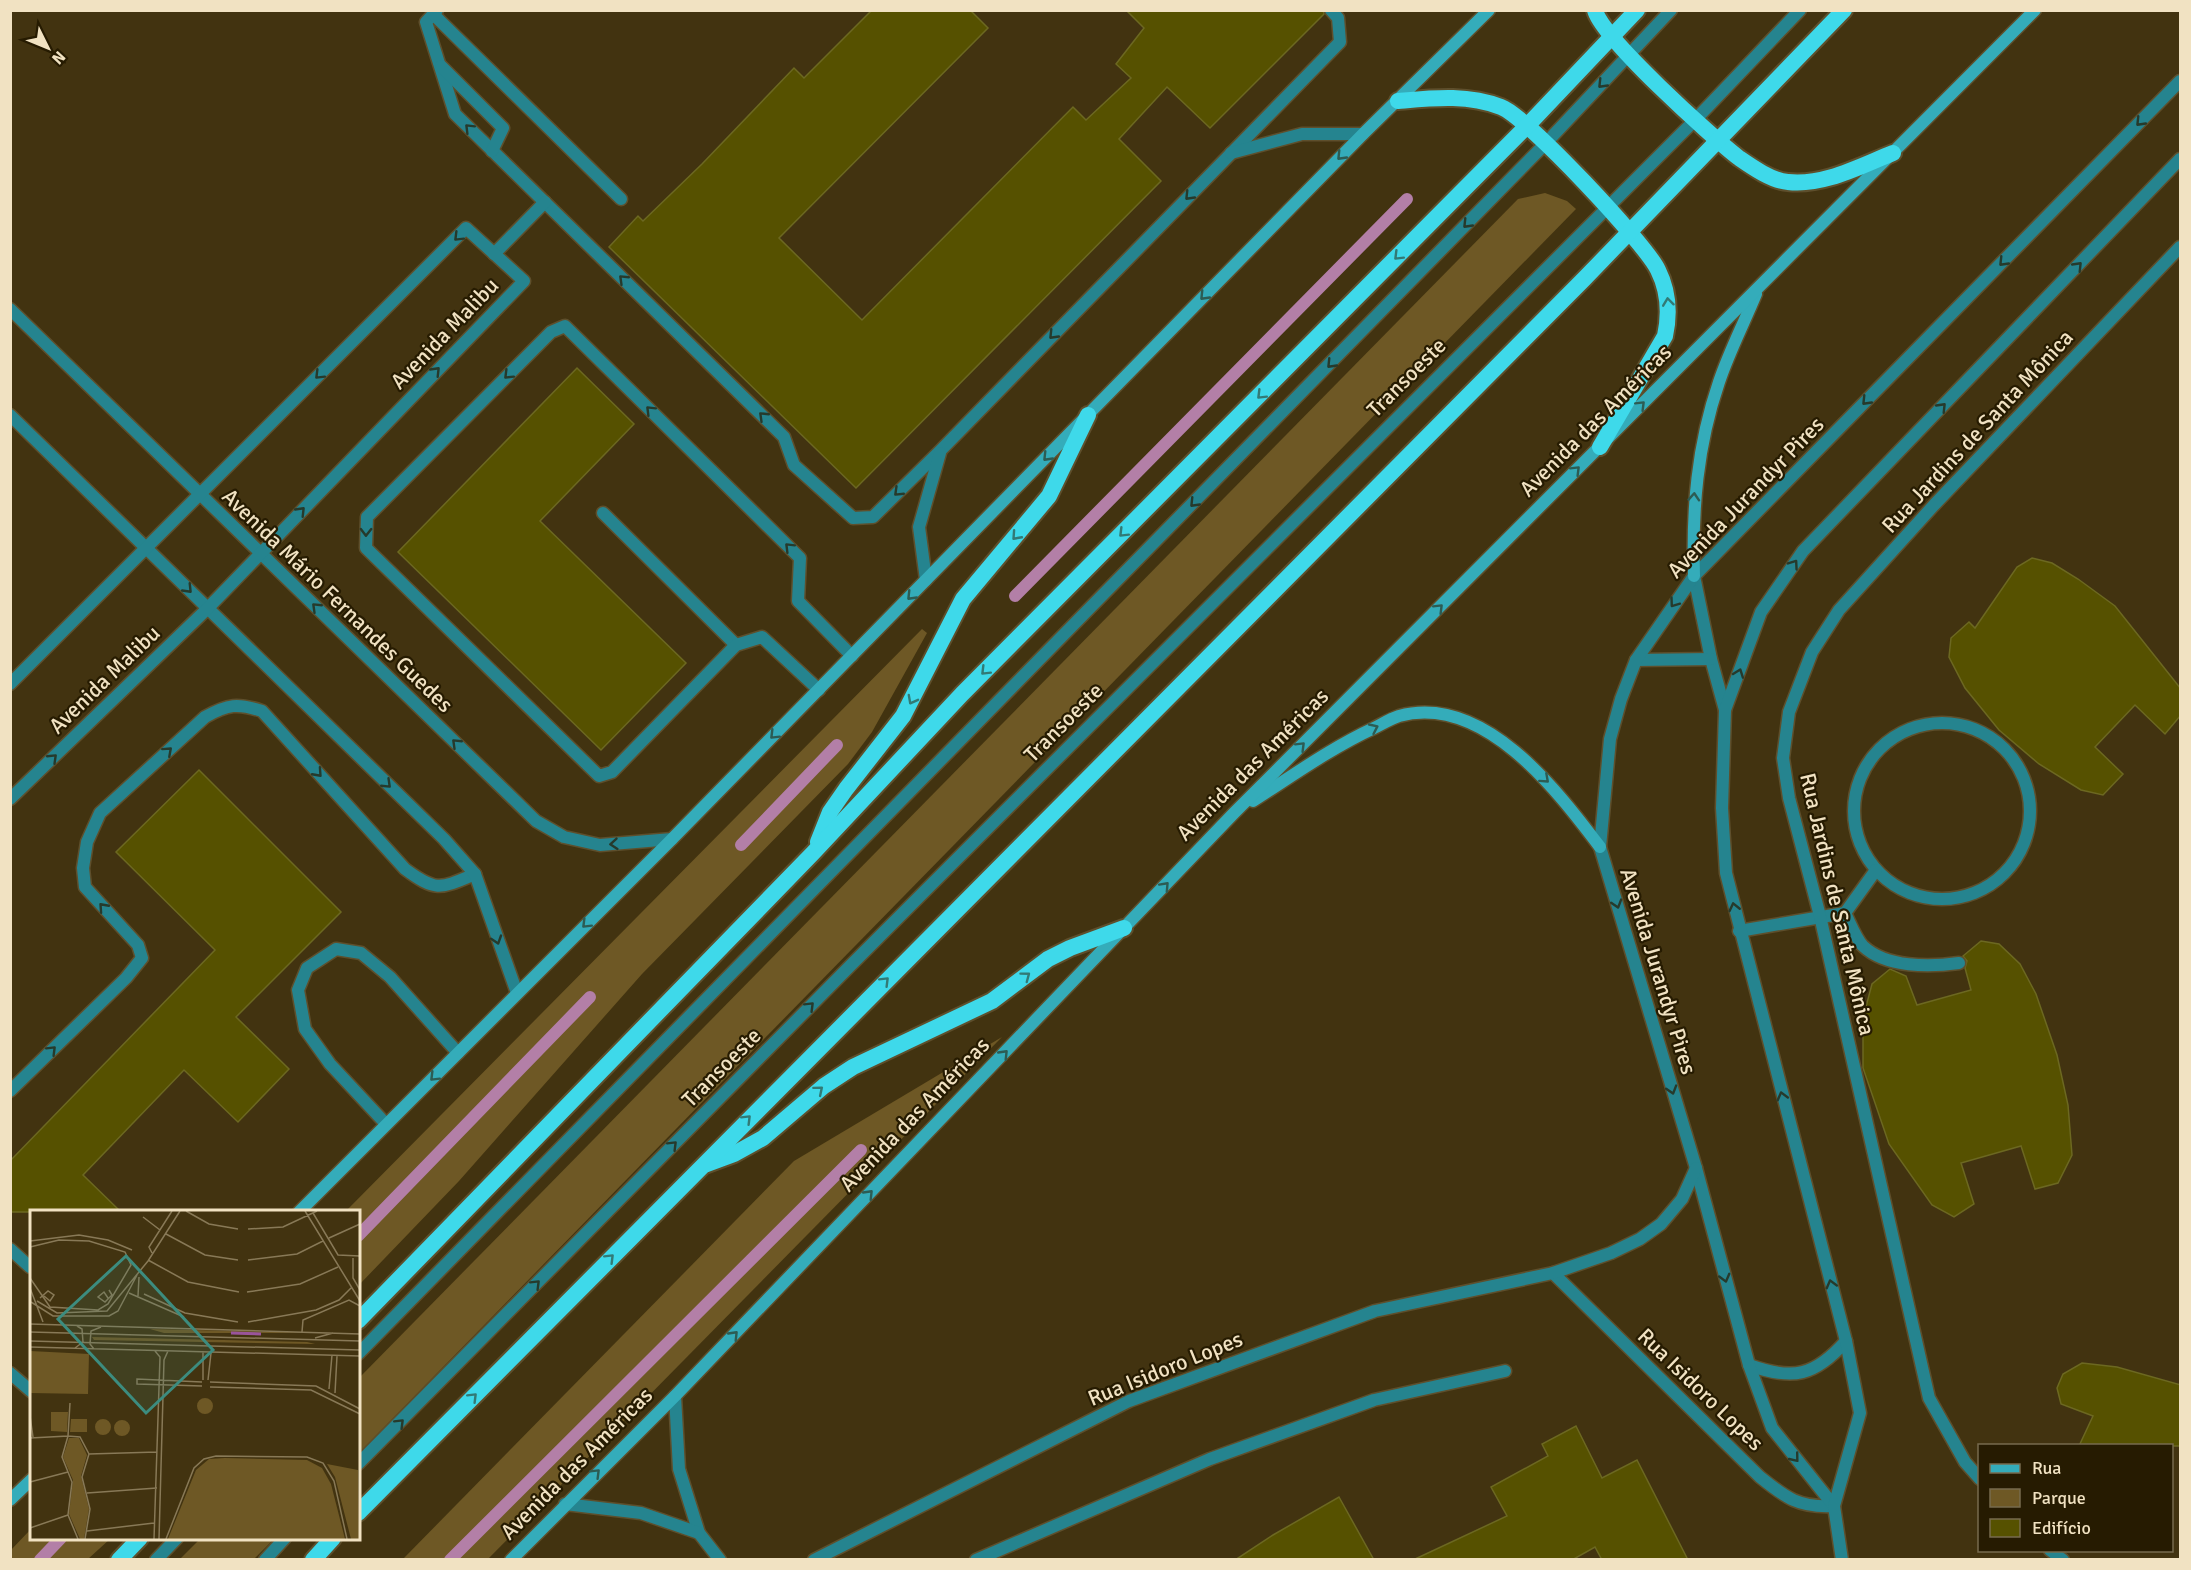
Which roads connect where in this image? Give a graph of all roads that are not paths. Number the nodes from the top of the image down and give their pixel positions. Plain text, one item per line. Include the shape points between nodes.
1 (1331, 10) edge
2 (1489, 10) edge
3 (1595, 10) edge
4 (1637, 10) edge
5 (1671, 10) edge
6 (1800, 10) edge
7 (1844, 10) edge
8 (2035, 10) edge
9 (435, 12) edge
10 (1611, 37) junction
11 (1629, 56) junction
12 (441, 65) junction
13 (2181, 81) edge
14 (1398, 101) junction
15 (1696, 119) junction
16 (1528, 125) junction
17 (1363, 134) junction
18 (1717, 140) junction
19 (1545, 144) junction
20 (492, 151) junction
21 (1893, 153) junction
22 (1230, 154) junction
23 (2181, 159) edge
24 (621, 199) dead end
25 (545, 202) junction
26 (1607, 208) junction
27 (1629, 231) junction
28 (2181, 248) edge
29 (494, 254) junction
30 (1759, 286) junction
31 (10, 309) edge
32 (10, 415) edge
33 (1088, 415) junction
34 (1600, 447) junction
35 (940, 452) junction
36 (200, 494) junction
37 (603, 513) dead end
38 (147, 547) junction
39 (260, 554) junction
40 (1694, 576) junction
41 (926, 580) junction
42 (207, 609) junction
43 (736, 645) junction
44 (852, 656) junction
45 (1711, 659) junction
46 (1636, 660) junction
47 (10, 684) edge
48 (819, 690) junction
49 (1725, 710) junction
50 (10, 799) edge
51 (1234, 813) junction
52 (672, 839) junction
53 (1600, 848) junction
54 (813, 853) junction
55 (1876, 870) junction
56 (475, 874) junction
57 (1845, 913) junction
58 (1820, 916) junction
59 (1124, 928) junction
60 (1739, 931) junction
61 (1959, 963) dead end
62 (517, 993) junction
63 (458, 1053) junction
64 (10, 1091) edge
65 (386, 1124) junction
66 (701, 1166) junction
67 (1695, 1168) junction
68 (301, 1210) edge
69 (10, 1249) edge
70 (30, 1267) edge
71 (1553, 1273) junction
72 (360, 1319) edge
73 (1846, 1341) junction
74 (360, 1352) edge
75 (1749, 1365) junction
76 (1505, 1371) dead end
77 (10, 1373) edge
78 (30, 1390) edge
79 (675, 1396) junction
80 (360, 1462) edge
81 (1978, 1477) edge
82 (30, 1481) edge
83 (10, 1500) edge
84 (566, 1504) junction
85 (1834, 1506) junction
86 (360, 1511) edge
87 (699, 1533) junction
88 (139, 1540) edge
89 (176, 1540) edge
90 (284, 1540) edge
91 (332, 1540) edge
92 (119, 1560) edge
93 (156, 1560) edge
94 (265, 1560) edge
95 (313, 1560) edge
96 (511, 1560) edge
97 (720, 1560) edge
98 (814, 1560) edge
99 (976, 1560) edge
100 (1842, 1560) edge

1 - 22 street via 1338,18 1340,42
2 - 14 main road
3 - 10 highway
4 - 10 highway
5 - 11 street
6 - 15 street, Transoeste
7 - 18 highway
8 - 21 main road, Avenida das Américas
9 - 12 street via 426,22
9 - 24 street
10 - 11 highway
10 - 16 highway
11 - 15 highway
11 -> 19 street
20 -> 12 street via 455,114
12 - 20 street via 503,128
13 -> 40 street, Avenida Jurandyr Pires
14 - 16 highway via 1450,97 1477,100 1504,108
14 - 17 main road
15 - 18 highway
15 - 26 street, Transoeste
16 - 19 highway
16 -> 54 highway via 962,694
17 - 22 street via 1302,134
17 -> 33 main road
18 - 21 highway via 1756,168 1785,182 1813,183
18 - 27 highway
19 - 26 highway
19 -> 74 street
20 - 25 street
21 - 30 main road, Avenida das Américas
22 -> 35 street
49 -> 23 street via 1761,612 1803,551
25 - 29 street
35 -> 25 street via 873,517 853,518 794,465 784,437
26 - 27 highway
80 -> 26 street, Transoeste
34 -> 27 highway via 1657,352 1669,317 1667,293 1658,270
66 -> 27 highway
28 - 58 street, Rua Jardins de Santa Mônica via 1926,514 1839,610 1812,652 1789,712 1783,758 1789,798
29 -> 36 street, Avenida Malibu via 466,228
39 -> 29 street, Avenida Malibu via 524,281
34 -> 30 main road, Avenida das Américas
40 -> 30 main road via 1695,481 1705,429 1719,381
31 - 36 street, Avenida Mário Fernandes Guedes
32 - 38 street
33 -> 41 main road
33 -> 54 highway via 1049,496 963,599 903,716 830,812
51 -> 34 main road, Avenida das Américas
35 - 41 street via 919,527
36 - 38 street, Avenida Malibu
36 - 39 street, Avenida Mário Fernandes Guedes
37 - 43 street
38 -> 42 street
38 - 47 street, Avenida Malibu
39 - 42 street, Avenida Malibu
52 -> 39 street, Avenida Mário Fernandes Guedes via 600,845 564,837 536,821
40 - 45 street
40 -> 46 street, Avenida Jurandyr Pires
41 -> 44 main road
50 -> 42 street, Avenida Malibu
42 -> 56 street via 444,839
44 -> 43 street via 798,601 800,558 565,326 551,332 367,518 366,548 599,776 612,772
43 - 48 street via 762,637
44 - 48 main road
45 - 46 street
45 - 49 street
46 - 53 street, Avenida Jurandyr Pires via 1610,739
48 -> 52 main road
60 -> 49 street via 1726,873 1722,808
51 -> 53 main road via 1350,740 1399,716 1444,713 1478,726 1514,752 1557,790
59 -> 51 main road, Avenida das Américas
52 -> 62 main road
53 -> 67 street, Avenida Jurandyr Pires
54 - 72 highway
55 - 55 street via 1900,889 1929,899 1960,897 1988,886 2012,865 2026,838 2030,808 2024,777 2008,751 1983,732 1954,723 1923,725 1895,736 1872,757 1858,784 1853,814 1860,844
55 - 57 street
56 -> 62 street
64 -> 56 street via 142,958 138,945 86,887 83,868 87,842 100,813 205,717 222,707 243,705 262,711 423,883 443,888
57 - 58 street
57 - 61 street via 1863,946 1889,960 1926,967
58 - 60 street
58 - 81 street, Rua Jardins de Santa Mônica via 1929,1398 1965,1462
66 -> 59 highway via 735,1154 763,1138 853,1066 992,1001 1048,959
79 -> 59 main road, Avenida das Américas
73 -> 60 street
62 - 63 main road
63 -> 65 main road
63 - 65 street via 390,977 361,953 336,949 308,968 298,990 305,1029 330,1064
65 - 68 main road
86 -> 66 highway
67 - 71 street, Rua Isidoro Lopes via 1682,1199 1661,1224 1611,1253
67 -> 75 street, Avenida Jurandyr Pires
69 - 70 street
71 - 85 street, Rua Isidoro Lopes via 1760,1477 1788,1499 1812,1507
71 - 98 street, Rua Isidoro Lopes via 1375,1311 1129,1401
73 - 75 street via 1828,1362 1803,1374 1775,1375
73 - 85 street via 1860,1413
75 -> 85 street, Avenida Jurandyr Pires via 1772,1428
76 - 99 street via 1363,1404 1210,1459
77 - 78 street
84 -> 79 main road, Avenida das Américas
79 - 87 street via 679,1469
82 - 83 main road
84 - 87 street via 641,1513
84 - 96 main road, Avenida das Américas
85 - 100 street
87 - 97 street
88 - 92 highway
89 - 93 street
90 - 94 street
91 - 95 highway

